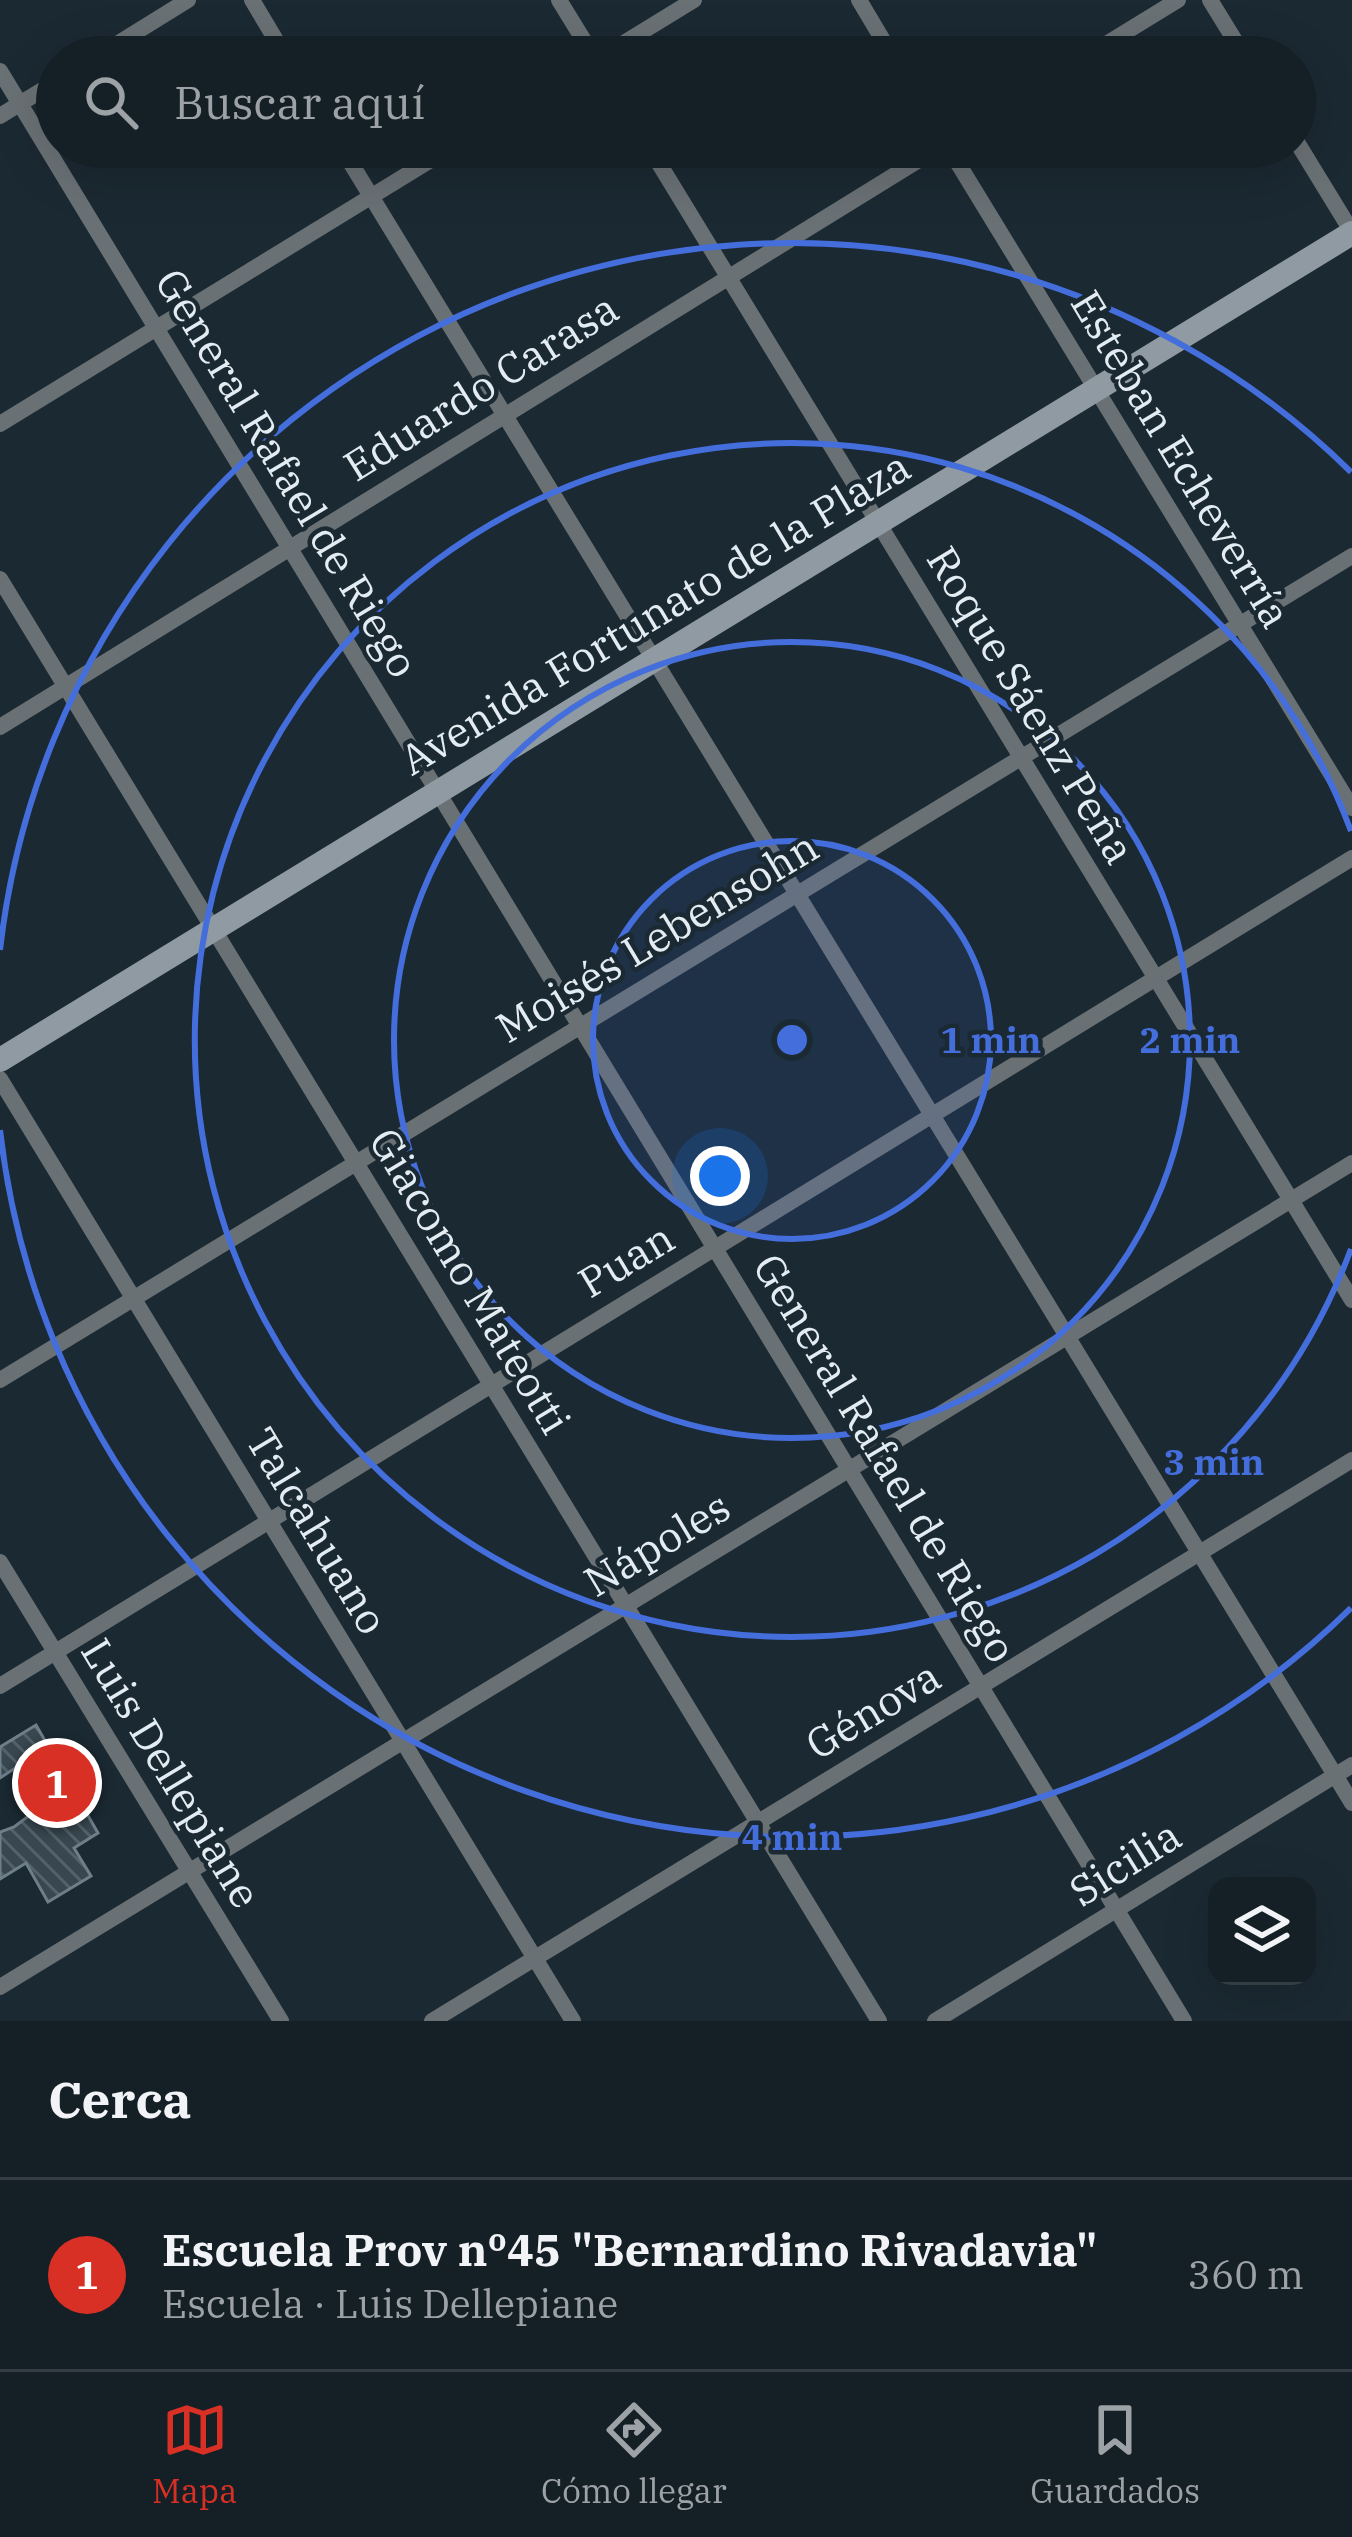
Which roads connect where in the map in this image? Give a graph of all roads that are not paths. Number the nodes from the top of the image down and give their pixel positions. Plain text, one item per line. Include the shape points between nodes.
1 (188, 0) edge
2 (252, 0) edge
3 (560, 0) edge
4 (694, 0) edge
5 (859, 0) edge
6 (1178, 0) edge
7 (1210, 0) edge
8 (130, 36) edge
9 (273, 36) edge
10 (584, 36) edge
11 (633, 36) edge
12 (880, 36) edge
13 (1119, 36) edge
14 (1232, 36) edge
15 (0, 70) edge
16 (36, 94) edge
17 (20, 104) junction
18 (0, 116) edge
19 (36, 130) edge
20 (59, 168) edge
21 (354, 168) edge
22 (417, 168) edge
23 (662, 168) edge
24 (910, 168) edge
25 (957, 168) edge
26 (1313, 168) edge
27 (371, 196) junction
28 (1352, 232) edge
29 (729, 278) junction
30 (156, 328) junction
31 (1096, 389) junction
32 (505, 414) junction
33 (0, 424) edge
34 (878, 522) junction
35 (290, 548) junction
36 (1352, 556) edge
37 (0, 578) edge
38 (1240, 625) junction
39 (653, 658) junction
40 (64, 688) junction
41 (0, 728) edge
42 (1022, 758) junction
43 (438, 791) junction
44 (1352, 808) edge
45 (1352, 858) edge
46 (797, 894) junction
47 (214, 930) junction
48 (1156, 978) junction
49 (580, 1026) junction
50 (0, 1060) edge
51 (0, 1078) edge
52 (932, 1114) junction
53 (1352, 1163) edge
54 (356, 1164) junction
55 (1292, 1200) junction
56 (715, 1248) junction
57 (134, 1299) junction
58 (1352, 1300) edge
59 (1067, 1337) junction
60 (0, 1380) edge
61 (491, 1385) junction
62 (1352, 1460) edge
63 (849, 1469) junction
64 (269, 1522) junction
65 (1199, 1553) junction
66 (0, 1562) edge
67 (626, 1606) junction
68 (55, 1652) junction
69 (0, 1686) edge
70 (981, 1686) junction
71 (403, 1742) junction
72 (1352, 1766) edge
73 (1335, 1775) junction
74 (1352, 1803) edge
75 (758, 1822) junction
76 (189, 1872) junction
77 (1117, 1910) junction
78 (534, 1958) junction
79 (0, 1987) edge
80 (281, 2021) edge
81 (432, 2021) edge
82 (572, 2021) edge
83 (879, 2021) edge
84 (934, 2021) edge
85 (1184, 2021) edge

1 - 8 street
2 - 9 street
3 - 10 street
4 - 11 street
5 - 12 street
6 - 13 street
7 - 14 street
15 - 17 street, General Rafael de Riego
16 - 17 street
17 - 18 street
17 - 19 street, General Rafael de Riego
20 - 30 street, General Rafael de Riego
21 - 27 street
22 - 27 street
23 - 29 street, Roque Sáenz Peña
24 - 29 street, Eduardo Carasa
25 - 31 street, Esteban Echeverría
26 - 28 street
27 - 30 street
27 - 32 street
28 - 31 main road, Avenida Fortunato de la Plaza
29 - 32 street, Eduardo Carasa
29 - 34 street, Roque Sáenz Peña
30 - 33 street
30 - 35 street, General Rafael de Riego
31 - 34 main road, Avenida Fortunato de la Plaza
31 - 38 street, Esteban Echeverría
32 - 35 street, Eduardo Carasa
32 - 39 street
34 - 39 main road, Avenida Fortunato de la Plaza
34 - 42 street, Roque Sáenz Peña
35 - 40 street, Eduardo Carasa
35 - 43 street, General Rafael de Riego
36 - 38 street, Moisés Lebensohn
37 - 40 street, Giacomo Mateotti
38 - 42 street, Moisés Lebensohn
38 - 44 street, Esteban Echeverría
39 - 43 main road, Avenida Fortunato de la Plaza
39 - 46 street
40 - 41 street, Eduardo Carasa
40 - 47 street, Giacomo Mateotti
42 - 46 street, Moisés Lebensohn
42 - 48 street, Roque Sáenz Peña
43 - 47 main road, Avenida Fortunato de la Plaza
43 - 49 street, General Rafael de Riego
45 - 48 street, Puan
46 - 49 street, Moisés Lebensohn
46 - 52 street
47 - 50 main road, Avenida Fortunato de la Plaza
47 - 54 street, Giacomo Mateotti
48 - 52 street, Puan
48 - 55 street, Roque Sáenz Peña
49 - 54 street, Moisés Lebensohn
49 - 56 street, General Rafael de Riego
51 - 57 street, Talcahuano
52 - 56 street, Puan
52 - 59 street
53 - 55 street, Nápoles
54 - 57 street, Moisés Lebensohn
54 - 61 street, Giacomo Mateotti
55 - 58 street, Roque Sáenz Peña
55 - 59 street, Nápoles
56 - 61 street, Puan
56 - 63 street, General Rafael de Riego
57 - 60 street, Moisés Lebensohn
57 - 64 street, Talcahuano
59 - 63 street, Nápoles
59 - 65 street
61 - 64 street, Puan
61 - 67 street, Giacomo Mateotti
62 - 65 street, Génova
63 - 67 street, Nápoles
63 - 70 street, General Rafael de Riego
64 - 68 street, Puan
64 - 71 street, Talcahuano
65 - 70 street, Génova
65 - 73 street
66 - 68 street, Luis Dellepiane
67 - 71 street, Nápoles
67 - 75 street, Giacomo Mateotti
68 - 69 street, Puan
68 - 76 street, Luis Dellepiane
70 - 75 street, Génova
70 - 77 street, General Rafael de Riego
71 - 76 street, Nápoles
71 - 78 street, Talcahuano
72 - 73 street, Sicilia
73 - 74 street
73 - 77 street, Sicilia
75 - 78 street, Génova
75 - 83 street, Giacomo Mateotti
76 - 79 street, Nápoles
76 - 80 street, Luis Dellepiane
77 - 84 street, Sicilia
77 - 85 street, General Rafael de Riego
78 - 81 street, Génova
78 - 82 street, Talcahuano

